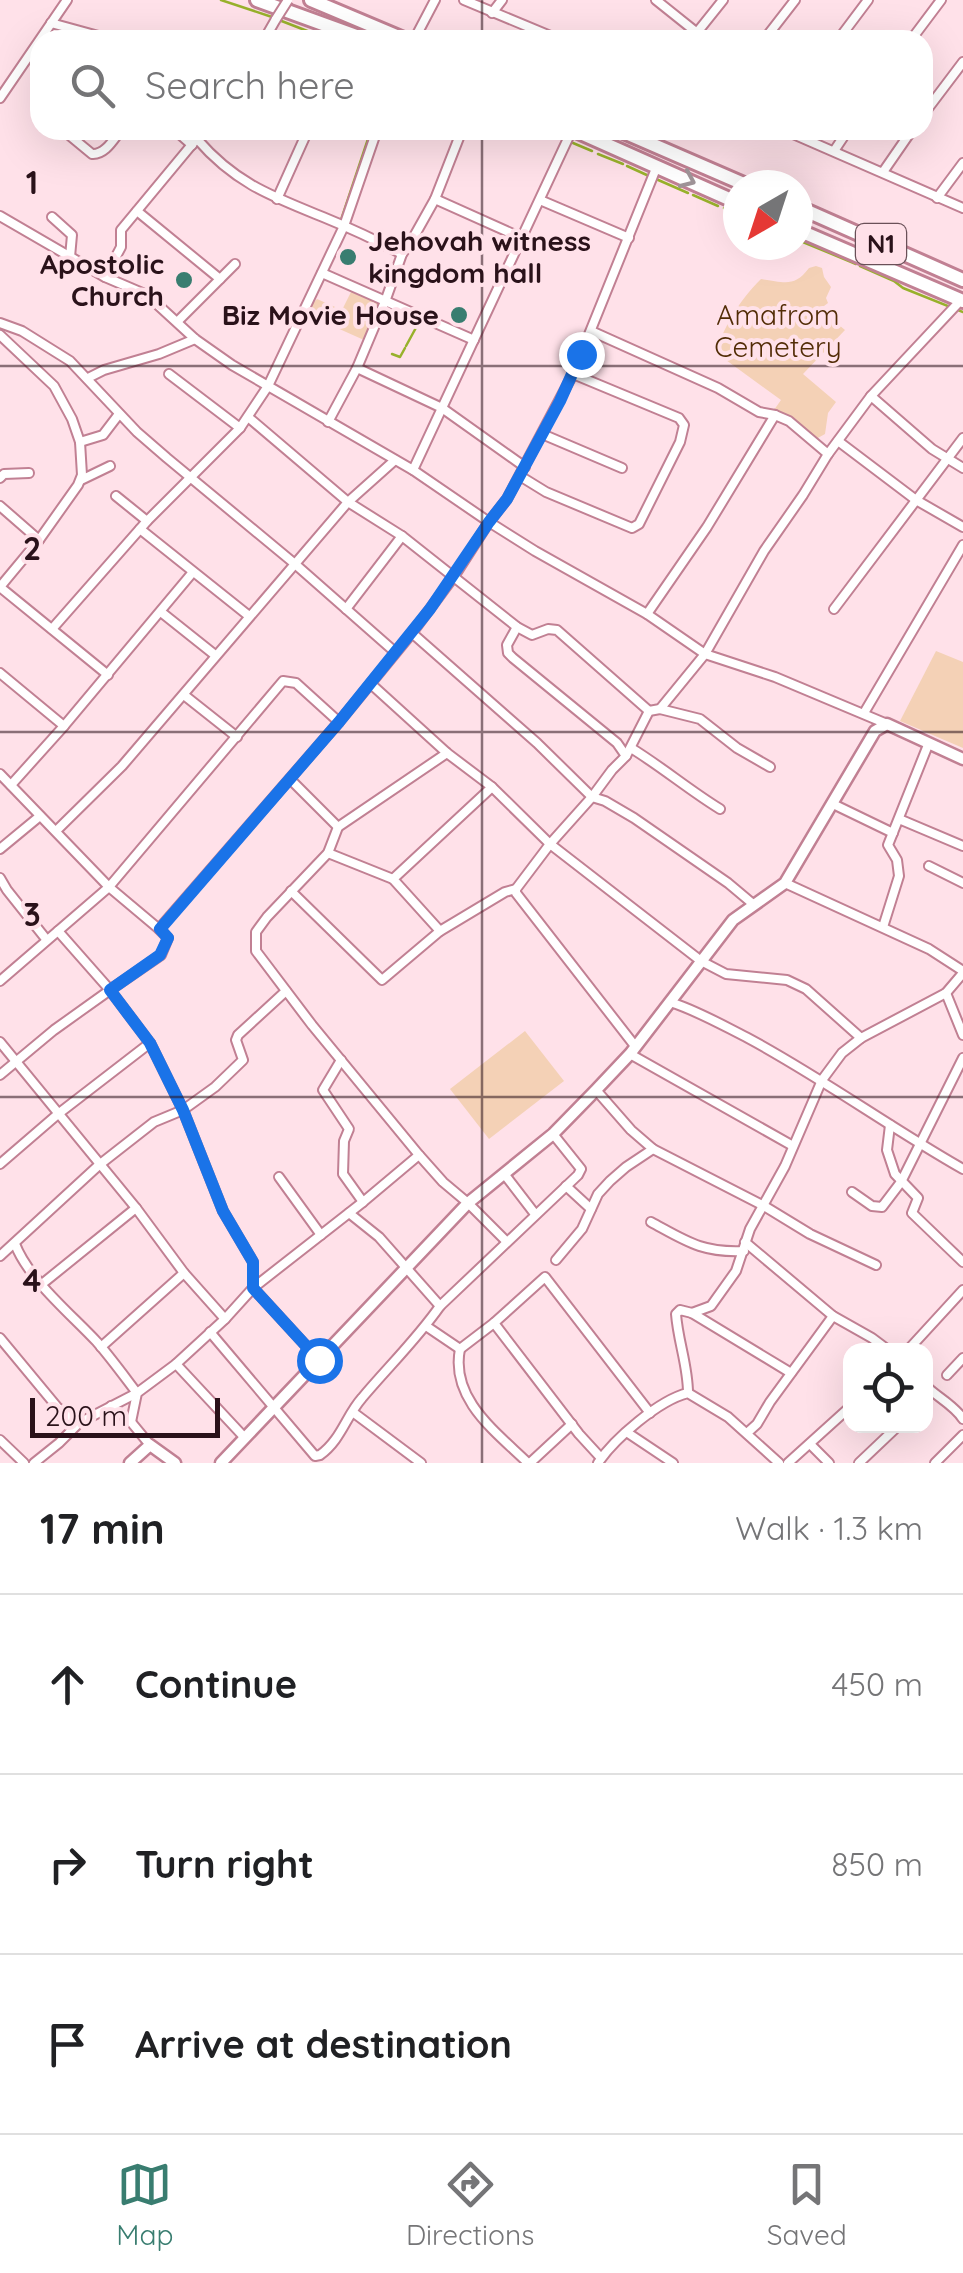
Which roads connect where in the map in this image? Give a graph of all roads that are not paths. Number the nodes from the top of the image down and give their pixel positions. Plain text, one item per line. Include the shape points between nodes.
1 (67, 0) edge
2 (258, 0) edge
3 (288, 0) edge
4 (311, 0) edge
5 (435, 0) edge
6 (464, 0) edge
7 (502, 0) edge
8 (656, 0) edge
9 (723, 0) edge
10 (794, 0) edge
11 (868, 0) edge
12 (940, 0) edge
13 (492, 13) junction
14 (51, 23) junction
15 (46, 30) edge
16 (77, 30) edge
17 (270, 30) edge
18 (325, 30) edge
19 (382, 30) edge
20 (419, 30) edge
21 (535, 30) edge
22 (687, 30) edge
23 (698, 30) edge
24 (772, 30) edge
25 (846, 30) edge
26 (918, 30) edge
27 (30, 54) edge
28 (963, 62) edge
29 (0, 98) edge
30 (933, 102) edge
31 (75, 140) edge
32 (113, 140) edge
33 (192, 140) edge
34 (304, 140) edge
35 (374, 140) edge
36 (458, 140) edge
37 (568, 140) edge
38 (596, 140) edge
39 (646, 140) edge
40 (808, 140) edge
41 (841, 140) edge
42 (905, 140) edge
43 (195, 142) junction
44 (834, 151) junction
45 (963, 162) edge
46 (657, 166) junction
47 (883, 172) junction
48 (723, 175) edge
49 (723, 196) edge
50 (937, 198) junction
51 (278, 199) junction
52 (435, 199) junction
53 (540, 200) junction
54 (963, 208) edge
55 (137, 211) junction
56 (813, 215) edge
57 (0, 216) edge
58 (52, 217) dead end
59 (344, 226) junction
60 (813, 236) edge
61 (522, 238) junction
62 (629, 238) junction
63 (402, 254) junction
64 (70, 257) junction
65 (235, 264) dead end
66 (322, 272) junction
67 (105, 277) junction
68 (220, 279) junction
69 (963, 280) edge
70 (386, 300) junction
71 (962, 301) edge
72 (178, 321) junction
73 (0, 323) edge
74 (591, 331) junction
75 (195, 339) junction
76 (2, 340) edge
77 (474, 340) junction
78 (356, 368) junction
79 (169, 374) dead end
80 (573, 374) junction
81 (88, 378) junction
82 (268, 386) junction
83 (871, 396) junction
84 (442, 408) junction
85 (120, 414) junction
86 (775, 415) junction
87 (248, 418) junction
88 (328, 422) junction
89 (240, 428) junction
90 (542, 434) junction
91 (963, 438) edge
92 (838, 441) junction
93 (80, 442) junction
94 (828, 454) junction
95 (395, 460) junction
96 (946, 460) junction
97 (110, 466) dead end
98 (622, 468) dead end
99 (963, 468) edge
100 (413, 470) junction
101 (522, 471) junction
102 (28, 473) dead end
103 (0, 478) edge
104 (190, 478) junction
105 (80, 480) junction
106 (116, 496) dead end
107 (916, 500) junction
108 (348, 502) junction
109 (0, 506) edge
110 (147, 521) junction
111 (489, 522) junction
112 (963, 528) edge
113 (140, 530) junction
114 (402, 536) junction
115 (39, 540) junction
116 (963, 545) edge
117 (295, 564) junction
118 (194, 572) junction
119 (454, 576) junction
120 (346, 609) junction
121 (834, 609) dead end
122 (161, 612) junction
123 (647, 614) junction
124 (249, 616) junction
125 (518, 627) junction
126 (52, 630) junction
127 (412, 634) junction
128 (395, 652) junction
129 (705, 654) junction
130 (216, 655) junction
131 (0, 673) edge
132 (108, 675) junction
133 (371, 684) junction
134 (184, 696) junction
135 (660, 708) junction
136 (649, 712) junction
137 (864, 713) junction
138 (339, 722) junction
139 (886, 724) junction
140 (64, 726) junction
141 (237, 738) junction
142 (928, 744) junction
143 (628, 752) junction
144 (447, 753) junction
145 (963, 759) edge
146 (770, 767) dead end
147 (0, 774) edge
148 (290, 779) junction
149 (11, 785) junction
150 (492, 787) junction
151 (592, 797) junction
152 (833, 804) junction
153 (720, 809) dead end
154 (40, 816) junction
155 (899, 819) junction
156 (338, 827) junction
157 (56, 832) junction
158 (893, 833) junction
159 (550, 844) junction
160 (963, 846) edge
161 (0, 850) edge
162 (328, 853) junction
163 (929, 866) dead end
164 (0, 878) edge
165 (393, 878) junction
166 (785, 883) junction
167 (963, 883) edge
168 (109, 887) junction
169 (516, 889) junction
170 (292, 891) junction
171 (4, 893) edge
172 (753, 904) junction
173 (883, 928) junction
174 (160, 929) junction
175 (58, 931) junction
176 (440, 931) junction
177 (46, 939) junction
178 (700, 961) junction
179 (963, 972) edge
180 (0, 981) edge
181 (110, 990) junction
182 (286, 991) junction
183 (946, 994) junction
184 (670, 1002) junction
185 (963, 1035) edge
186 (862, 1038) junction
187 (0, 1042) edge
188 (150, 1043) junction
189 (633, 1050) junction
190 (963, 1058) edge
191 (341, 1060) junction
192 (16, 1062) junction
193 (0, 1075) edge
194 (822, 1080) junction
195 (596, 1090) junction
196 (183, 1110) junction
197 (58, 1114) junction
198 (890, 1126) junction
199 (552, 1134) junction
200 (920, 1145) junction
201 (793, 1146) junction
202 (653, 1149) junction
203 (419, 1155) junction
204 (0, 1164) edge
205 (99, 1165) junction
206 (963, 1169) edge
207 (504, 1175) junction
208 (279, 1177) dead end
209 (901, 1182) junction
210 (566, 1186) junction
211 (852, 1192) dead end
212 (363, 1202) junction
213 (468, 1203) junction
214 (764, 1206) junction
215 (136, 1208) junction
216 (591, 1210) junction
217 (350, 1212) junction
218 (535, 1214) junction
219 (651, 1222) dead end
220 (321, 1235) junction
221 (506, 1241) junction
222 (14, 1244) junction
223 (744, 1247) junction
224 (0, 1256) edge
225 (556, 1260) dead end
226 (963, 1262) edge
227 (876, 1265) dead end
228 (406, 1267) junction
229 (184, 1272) junction
230 (42, 1284) junction
231 (253, 1288) junction
232 (963, 1290) edge
233 (440, 1306) junction
234 (692, 1313) junction
235 (834, 1316) junction
236 (224, 1319) junction
237 (494, 1323) junction
238 (426, 1326) junction
239 (210, 1332) junction
240 (0, 1338) edge
241 (879, 1343) edge
242 (914, 1343) edge
243 (101, 1346) junction
244 (460, 1349) junction
245 (963, 1358) edge
246 (319, 1360) junction
247 (176, 1364) junction
248 (791, 1374) junction
249 (947, 1375) dead end
250 (138, 1393) junction
251 (688, 1393) junction
252 (933, 1393) edge
253 (938, 1398) junction
254 (933, 1400) edge
255 (274, 1405) junction
256 (111, 1406) junction
257 (961, 1412) edge
258 (354, 1413) junction
259 (650, 1413) junction
260 (843, 1413) edge
261 (131, 1422) junction
262 (79, 1423) junction
263 (572, 1424) junction
264 (628, 1433) junction
265 (747, 1433) junction
266 (891, 1433) edge
267 (963, 1435) edge
268 (244, 1437) junction
269 (0, 1440) edge
270 (810, 1444) junction
271 (150, 1446) junction
272 (600, 1461) edge
273 (24, 1463) edge
274 (34, 1463) edge
275 (130, 1463) edge
276 (175, 1463) edge
277 (221, 1463) edge
278 (421, 1463) edge
279 (529, 1463) edge
280 (673, 1463) edge
281 (779, 1463) edge
282 (788, 1463) edge
283 (829, 1463) edge
284 (860, 1463) edge
285 (935, 1463) edge

1 - 14 street
2 - 18 highway
3 - 17 street, bridge
4 - 19 highway
5 - 20 street
6 - 13 street
7 - 13 street
8 - 22 street
9 - 23 street
10 - 24 street
11 - 25 street
12 - 26 street
13 - 21 street
14 - 15 street
14 - 16 street
27 - 29 street
28 - 30 street
31 - 32 street via 97,155
33 - 43 street
34 - 51 street
35 - 59 street
36 - 52 street
37 - 53 street
38 - 46 highway
39 - 48 highway
40 - 44 street
41 - 44 street
42 - 47 street
43 - 51 street
43 - 55 street
44 - 47 street
45 - 50 street
46 -> 49 highway
46 - 62 street
47 - 50 street
50 - 54 street
51 - 59 street
52 - 61 street
52 - 63 street
53 - 61 street
53 - 62 street
55 - 67 street via 121,230 121,247
55 - 68 street
56 - 69 highway, N1
57 - 64 street
58 - 64 street via 72,235
59 - 63 street
59 - 66 street
60 - 71 highway, N1
61 - 77 street
62 - 74 street
63 - 70 street
64 - 67 street
65 - 68 street
66 - 70 street
66 - 82 street
67 - 72 street via 147,296
68 - 72 street
70 - 77 street
70 - 78 street
71 - 83 street
72 - 75 street
73 - 81 street via 70,360
74 - 80 street
74 - 86 street
75 - 81 street
75 - 82 street
76 - 93 street via 54,386
77 - 84 street
78 - 84 street
78 - 88 street
79 - 89 street
80 - 90 street
80 - 101 street via 684,425 639,524 632,528 568,502
81 - 85 street
82 - 87 street
82 - 88 street
83 - 92 street
83 - 96 street
84 - 100 street
84 - 101 street
85 - 93 street via 104,435
85 - 104 street
86 - 94 street
86 - 123 street
87 - 89 street
87 - 108 street
88 - 95 street
89 - 104 street
90 - 98 street
90 - 101 street
91 - 96 street
92 - 94 street
92 - 107 street
93 - 105 street
94 - 129 street
95 - 100 street
95 - 108 street
96 - 99 street
96 - 107 street
97 - 105 street
100 - 111 street
101 - 111 street
102 - 103 street
104 - 110 street
104 - 117 street
105 - 115 street
106 - 110 street
107 - 112 street
107 - 121 street
108 - 114 street
108 - 117 street
109 - 115 street
110 - 113 street
111 - 119 street
111 - 123 street
113 - 118 street
113 - 126 street
114 - 119 street
114 - 120 street
115 - 126 street via 0,586
116 - 137 street
117 - 120 street
117 - 124 street
118 - 122 street
118 - 124 street
119 - 125 street
119 - 127 street
120 - 128 street
122 - 130 street
122 - 132 street
123 - 129 street
124 - 130 street
125 - 136 street via 532,636 557,630
125 - 143 street via 508,653
126 - 132 street
127 - 128 street
127 - 151 street
128 - 133 street
129 - 135 street
129 - 137 street
130 - 134 street
131 - 140 street
132 - 140 street
133 - 138 street
133 - 144 street
134 - 141 street
134 - 157 street
135 - 136 street
135 - 146 street via 700,719
136 - 143 street
137 - 139 street
138 - 141 street via 296,683 284,681
138 - 148 street
139 - 142 street
139 - 152 street via 875,731
140 - 149 street
141 - 168 street
142 - 145 street
142 - 155 street
143 - 151 street
143 - 153 street via 670,772
144 - 150 street
144 - 156 street
147 - 149 street
148 - 156 street
148 - 174 street
149 - 154 street
150 - 159 street
150 - 165 street
151 - 159 street
151 - 172 street via 634,818
152 - 158 street
152 - 166 street
154 - 157 street
154 - 161 street
155 - 158 street
155 - 160 street
156 - 162 street
157 - 168 street
158 - 173 street via 888,845 900,876
159 - 169 street
159 - 178 street
162 - 165 street
162 - 170 street
163 - 167 street
164 - 171 street
165 - 176 street
166 - 172 street
166 - 173 street
168 - 174 street
168 - 175 street
169 - 176 street
169 - 189 street
170 - 176 street via 382,980
170 - 182 street via 254,940
171 - 177 street
172 - 178 street
173 - 179 street
174 - 181 street via 168,938 160,955
175 - 177 street
175 - 181 street
177 - 180 street
178 - 184 street
178 - 186 street via 726,974 787,980 806,989
179 - 183 street
181 - 188 street
181 - 192 street
182 - 191 street
182 - 196 street via 238,1034 243,1060 237,1067
183 - 185 street
183 - 186 street
184 - 189 street
184 - 194 street
186 - 194 street
187 - 192 street
188 - 196 street
188 - 197 street
189 - 195 street
189 - 201 street
190 - 200 street
191 - 203 street
191 - 212 street via 323,1090 349,1128 344,1174
192 - 193 street
192 - 197 street
194 - 198 street
194 - 201 street
195 - 199 street
195 - 202 street
196 - 205 street via 154,1122
196 - 231 street via 223,1211 253,1262
197 - 204 street
197 - 205 street
198 - 200 street
198 - 209 street via 887,1150
199 - 207 street
199 - 210 street via 580,1169
200 - 206 street
200 - 209 street
201 - 214 street
202 - 214 street
202 - 216 street via 610,1181
203 - 212 street
203 - 213 street
205 - 215 street
205 - 222 street
207 - 213 street
207 - 218 street
208 - 220 street
209 - 211 street via 879,1208
209 - 226 street via 918,1198 912,1213
210 - 216 street
210 - 218 street
212 - 217 street
213 - 221 street
213 - 228 street
214 - 223 street
214 - 227 street
215 - 229 street
215 - 230 street
216 - 225 street
217 - 220 street
217 - 228 street
218 - 221 street
219 - 223 street via 700,1248
220 - 231 street
221 - 233 street
222 - 224 street
222 - 230 street
223 - 234 street via 712,1306
223 - 235 street
228 - 233 street
228 - 246 street
229 - 236 street
229 - 243 street
230 - 243 street
231 - 236 street
231 - 246 street
232 - 242 street
233 - 238 street
234 - 248 street
234 - 251 street via 676,1314
235 - 241 street
235 - 248 street
236 - 239 street
237 - 244 street
237 - 259 street via 544,1276
237 - 263 street
238 - 244 street
238 - 258 street
239 - 247 street
239 - 255 street
240 - 262 street via 58,1408
243 - 250 street
244 - 279 street via 464,1394
245 - 249 street
246 - 255 street
247 - 250 street
247 - 268 street
248 - 265 street
250 - 256 street
250 - 261 street
251 - 259 street
251 - 265 street
252 - 253 street
253 - 254 street
253 - 257 street
255 - 258 street via 315,1456
255 - 268 street
256 - 261 street
256 - 262 street
258 - 278 street
259 - 264 street
260 - 270 street
261 - 271 street
262 - 274 street
263 - 272 street
263 - 279 street
264 - 272 street
264 - 280 street
265 - 281 street
266 - 284 street
267 - 285 street
268 - 277 street
269 - 273 street
270 - 282 street
270 - 283 street
271 - 275 street
271 - 276 street

